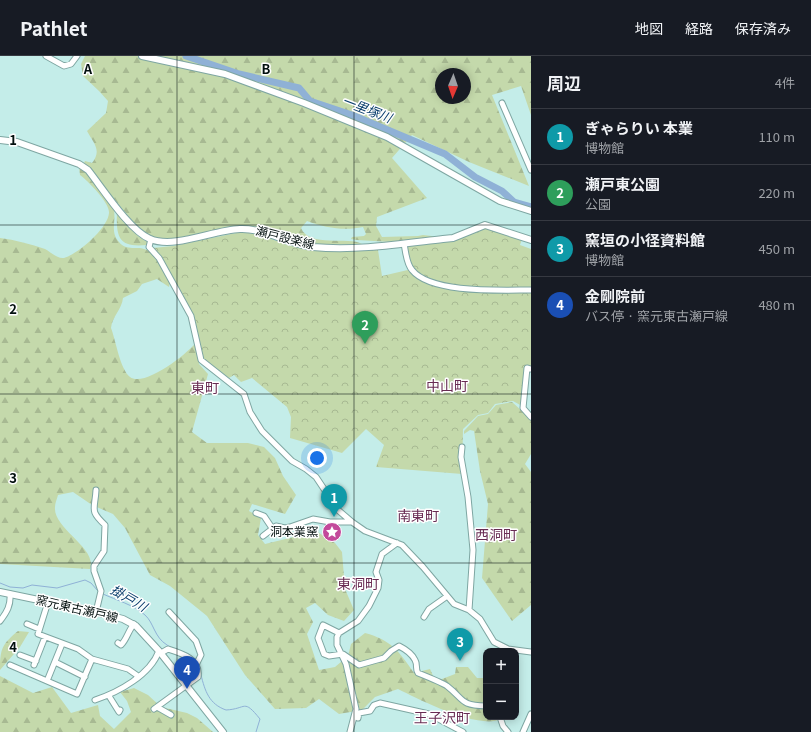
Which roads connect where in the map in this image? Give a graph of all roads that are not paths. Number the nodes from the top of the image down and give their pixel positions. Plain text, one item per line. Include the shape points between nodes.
1 (46, 56) edge
2 (77, 56) edge
3 (142, 56) edge
4 (502, 102) dead end
5 (0, 140) edge
6 (530, 167) edge
7 (531, 211) edge
8 (151, 239) junction
9 (531, 240) edge
10 (404, 244) junction
11 (531, 290) edge
12 (531, 368) edge
13 (531, 417) edge
14 (462, 447) dead end
15 (96, 490) dead end
16 (256, 513) dead end
17 (352, 522) junction
18 (272, 528) junction
19 (263, 536) dead end
20 (397, 543) junction
21 (0, 592) edge
22 (10, 594) junction
23 (446, 597) junction
24 (48, 602) junction
25 (470, 610) junction
26 (96, 612) junction
27 (169, 612) dead end
28 (424, 617) dead end
29 (0, 620) edge
30 (27, 624) dead end
31 (134, 624) junction
32 (39, 629) junction
33 (339, 633) junction
34 (45, 637) junction
35 (118, 643) dead end
36 (62, 644) junction
37 (160, 652) junction
38 (531, 652) edge
39 (341, 654) junction
40 (20, 655) dead end
41 (92, 659) junction
42 (55, 662) junction
43 (197, 664) junction
44 (10, 665) dead end
45 (138, 676) junction
46 (85, 677) junction
47 (47, 681) junction
48 (186, 685) junction
49 (108, 696) junction
50 (95, 700) dead end
51 (483, 706) edge
52 (120, 710) dead end
53 (531, 714) edge
54 (171, 715) dead end
55 (354, 720) junction
56 (501, 720) edge
57 (223, 732) edge
58 (350, 732) edge
59 (463, 732) edge
60 (508, 732) edge
61 (523, 732) edge

1 - 2 street via 64,66 71,64
3 - 7 main road via 225,74 297,100 387,137 500,201
4 - 6 street
5 - 8 main road, 瀬戸設楽線 via 17,142 79,164 88,170 133,227
8 - 10 main road, 瀬戸設楽線 via 168,242 240,228 313,246 364,247
8 - 17 street via 149,247 159,258 191,316 201,360 244,394 250,412 262,432 292,461 316,477 338,510
9 - 10 main road, 瀬戸設楽線 via 482,225 453,238
10 - 11 street via 409,266 426,279 463,289
12 - 13 street via 527,368 523,408
14 - 25 street via 461,457 473,550
15 - 26 street via 95,516 105,525 104,551 94,566 101,592
16 - 18 street via 264,516
17 - 18 street via 313,519 290,527
17 - 20 street via 365,531
18 - 19 street
20 - 23 street via 423,567
20 - 33 street via 382,554 376,572 378,588 369,606 358,621
21 - 22 main road, 窯元東古瀬戸線
22 - 24 main road, 窯元東古瀬戸線
22 - 29 street via 11,602
23 - 25 street via 456,606
23 - 28 street via 429,609
24 - 26 main road, 窯元東古瀬戸線
24 - 32 street
25 - 38 street via 480,619 494,642 508,649
26 - 31 main road, 窯元東古瀬戸線
27 - 43 street via 196,641 202,655
30 - 32 street
31 - 35 street via 126,640 121,645
31 - 37 main road, 窯元東古瀬戸線
32 - 34 street via 38,634
33 - 39 street via 337,641
33 - 39 street via 323,624 318,638 324,654
34 - 36 street
34 - 40 street via 35,663
36 - 41 street via 78,649
36 - 42 street
37 - 43 street via 168,649 184,654
37 - 45 street via 155,662
37 - 48 main road, 窯元東古瀬戸線
39 - 51 street via 359,665 384,658 399,646 405,648 415,660 418,673 444,684 469,705
39 - 55 street via 346,664 356,709
41 - 45 street via 128,669
41 - 46 street
42 - 46 street
42 - 47 street
43 - 48 street via 198,677
44 - 47 street
45 - 49 street via 125,688
46 - 47 street via 77,694
48 - 54 street via 155,708
48 - 57 main road, 窯元東古瀬戸線
49 - 50 street
49 - 52 street via 119,712
53 - 61 street
55 - 58 street
55 - 59 street via 357,720 359,713 370,711 380,703 429,714
56 - 60 street

